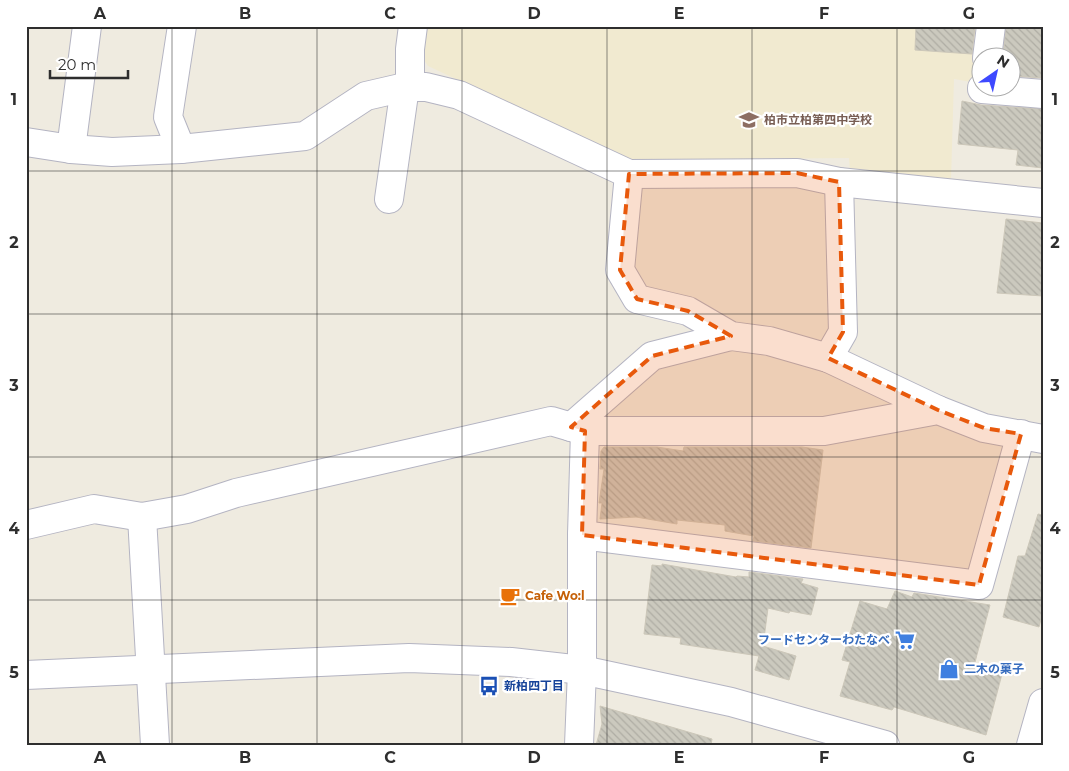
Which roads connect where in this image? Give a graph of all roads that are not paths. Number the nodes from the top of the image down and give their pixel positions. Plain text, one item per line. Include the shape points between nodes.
1 (87, 26) edge
2 (182, 26) edge
3 (412, 26) edge
4 (991, 26) edge
5 (988, 48) edge
6 (407, 87) junction
7 (1022, 92) edge
8 (1043, 94) edge
9 (26, 142) edge
10 (71, 149) junction
11 (181, 149) junction
12 (629, 174) junction
13 (839, 182) junction
14 (389, 200) dead end
15 (1043, 203) edge
16 (731, 336) junction
17 (828, 358) junction
18 (938, 410) junction
19 (578, 429) junction
20 (1032, 437) edge
21 (142, 517) junction
22 (26, 525) edge
23 (582, 534) junction
24 (150, 670) junction
25 (582, 670) junction
26 (26, 675) edge
27 (1043, 703) edge
28 (155, 745) edge
29 (579, 745) edge
30 (885, 745) edge
31 (1031, 745) edge

1 - 10 street
2 - 11 street via 168,118
3 - 6 street
4 - 5 street
6 - 11 street via 366,96 305,136
6 - 12 street via 436,88 459,95
6 - 14 street
7 - 8 street
9 - 10 street
10 - 11 street via 112,152
12 - 13 street via 797,173
12 - 16 street via 620,270 637,299 688,311
13 - 15 street
13 - 17 street via 843,332
16 - 17 street via 770,341
16 - 19 street via 652,356
17 - 18 street
18 - 19 street via 824,431
18 - 20 street via 984,428
19 - 21 street via 551,421
19 - 23 street
20 - 23 street via 979,585
21 - 22 street via 94,509
21 - 24 street
23 - 25 street
24 - 25 street via 409,658 511,662
24 - 26 street
24 - 28 street
25 - 29 street
25 - 30 street via 731,702
27 - 31 street

